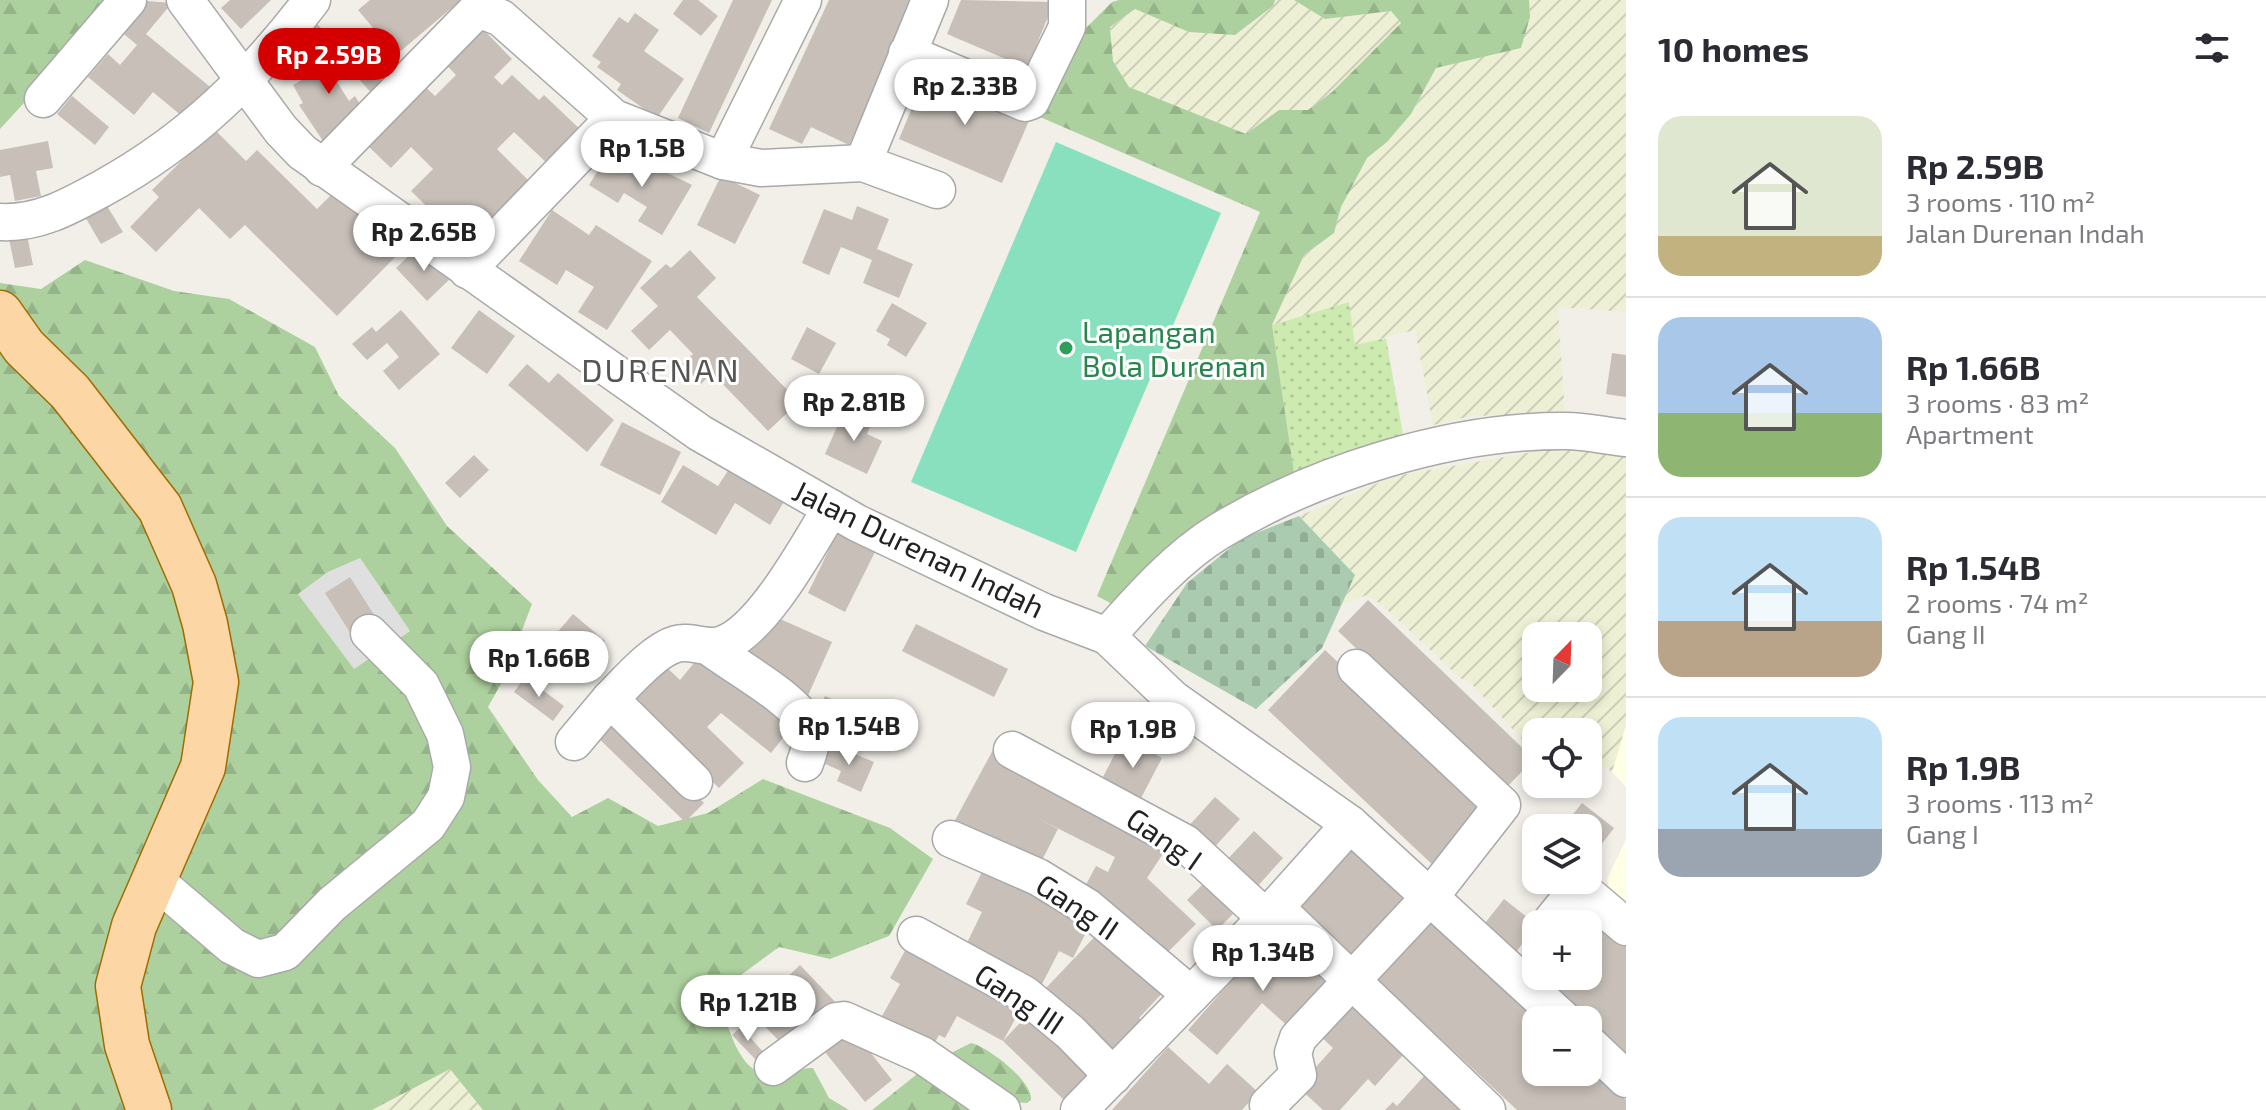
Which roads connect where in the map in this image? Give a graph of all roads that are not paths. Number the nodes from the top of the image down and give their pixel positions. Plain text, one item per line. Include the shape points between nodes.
1 (128, 0) edge
2 (185, 0) edge
3 (312, 0) edge
4 (803, 0) edge
5 (930, 0) edge
6 (1067, 0) edge
7 (907, 53) junction
8 (246, 80) junction
9 (43, 99) dead end
10 (614, 118) junction
11 (723, 161) junction
12 (863, 163) junction
13 (322, 168) junction
14 (937, 190) dead end
15 (0, 222) edge
16 (467, 270) junction
17 (0, 313) edge
18 (1626, 438) edge
19 (831, 508) junction
20 (369, 633) dead end
21 (1107, 636) junction
22 (708, 646) junction
23 (1356, 668) dead end
24 (610, 699) junction
25 (574, 742) dead end
26 (1012, 750) dead end
27 (805, 763) dead end
28 (694, 782) dead end
29 (1350, 824) junction
30 (951, 839) dead end
31 (156, 881) junction
32 (1430, 897) junction
33 (1560, 910) edge
34 (1271, 913) junction
35 (1626, 927) edge
36 (916, 935) dead end
37 (1522, 957) edge
38 (1511, 971) junction
39 (1350, 979) junction
40 (1191, 995) junction
41 (1549, 1006) edge
42 (1602, 1056) edge
43 (773, 1067) dead end
44 (1113, 1076) junction
45 (1626, 1079) edge
46 (1267, 1108) edge
47 (149, 1110) edge
48 (1002, 1110) edge
49 (1079, 1110) edge
50 (1487, 1110) edge

1 - 9 street
2 - 8 street, Jalan Durenan Indah
3 - 8 street
4 - 11 street
5 - 7 street
6 - 7 street via 1067,27 1031,101 1025,103
7 - 12 street
8 - 13 street, Jalan Durenan Indah via 281,130
8 - 15 street via 155,160 63,210 17,223
10 - 11 street
10 - 13 street via 501,18 481,10
10 - 16 street
11 - 12 street via 761,168
12 - 14 street
13 - 16 street, Jalan Durenan Indah
16 - 19 street, Jalan Durenan Indah via 700,433
17 - 31 main road via 24,347 70,392 160,508 205,624 216,682 203,767
18 - 21 street via 1568,431 1513,433 1454,442 1336,476 1217,533 1143,596
19 - 21 street, Jalan Durenan Indah via 1044,612
19 - 22 street via 763,611 739,634 720,646
20 - 31 street via 421,685 445,734 452,767 446,797 428,825 332,904 285,952 258,959 232,946
21 - 29 street via 1173,699
22 - 24 street via 676,644 642,667
22 - 27 street via 794,709 809,726 812,742
23 - 32 street via 1502,805
24 - 25 street
24 - 28 street
26 - 34 street, Gang I via 1185,843
29 - 32 street
29 - 34 street
30 - 40 street, Gang II via 1038,877 1087,907
31 - 47 main road via 134,926 118,986 127,1045
32 - 38 street
32 - 39 street
33 - 35 street via 1579,887
34 - 39 street, Gang I
34 - 40 street
36 - 44 street, Gang III via 1024,994
37 - 38 street
38 - 41 street
39 - 46 street via 1298,1038 1293,1048 1298,1075
39 - 50 street, Gang I
40 - 44 street
42 - 45 street
43 - 48 street via 844,1020 922,1055
44 - 49 street

